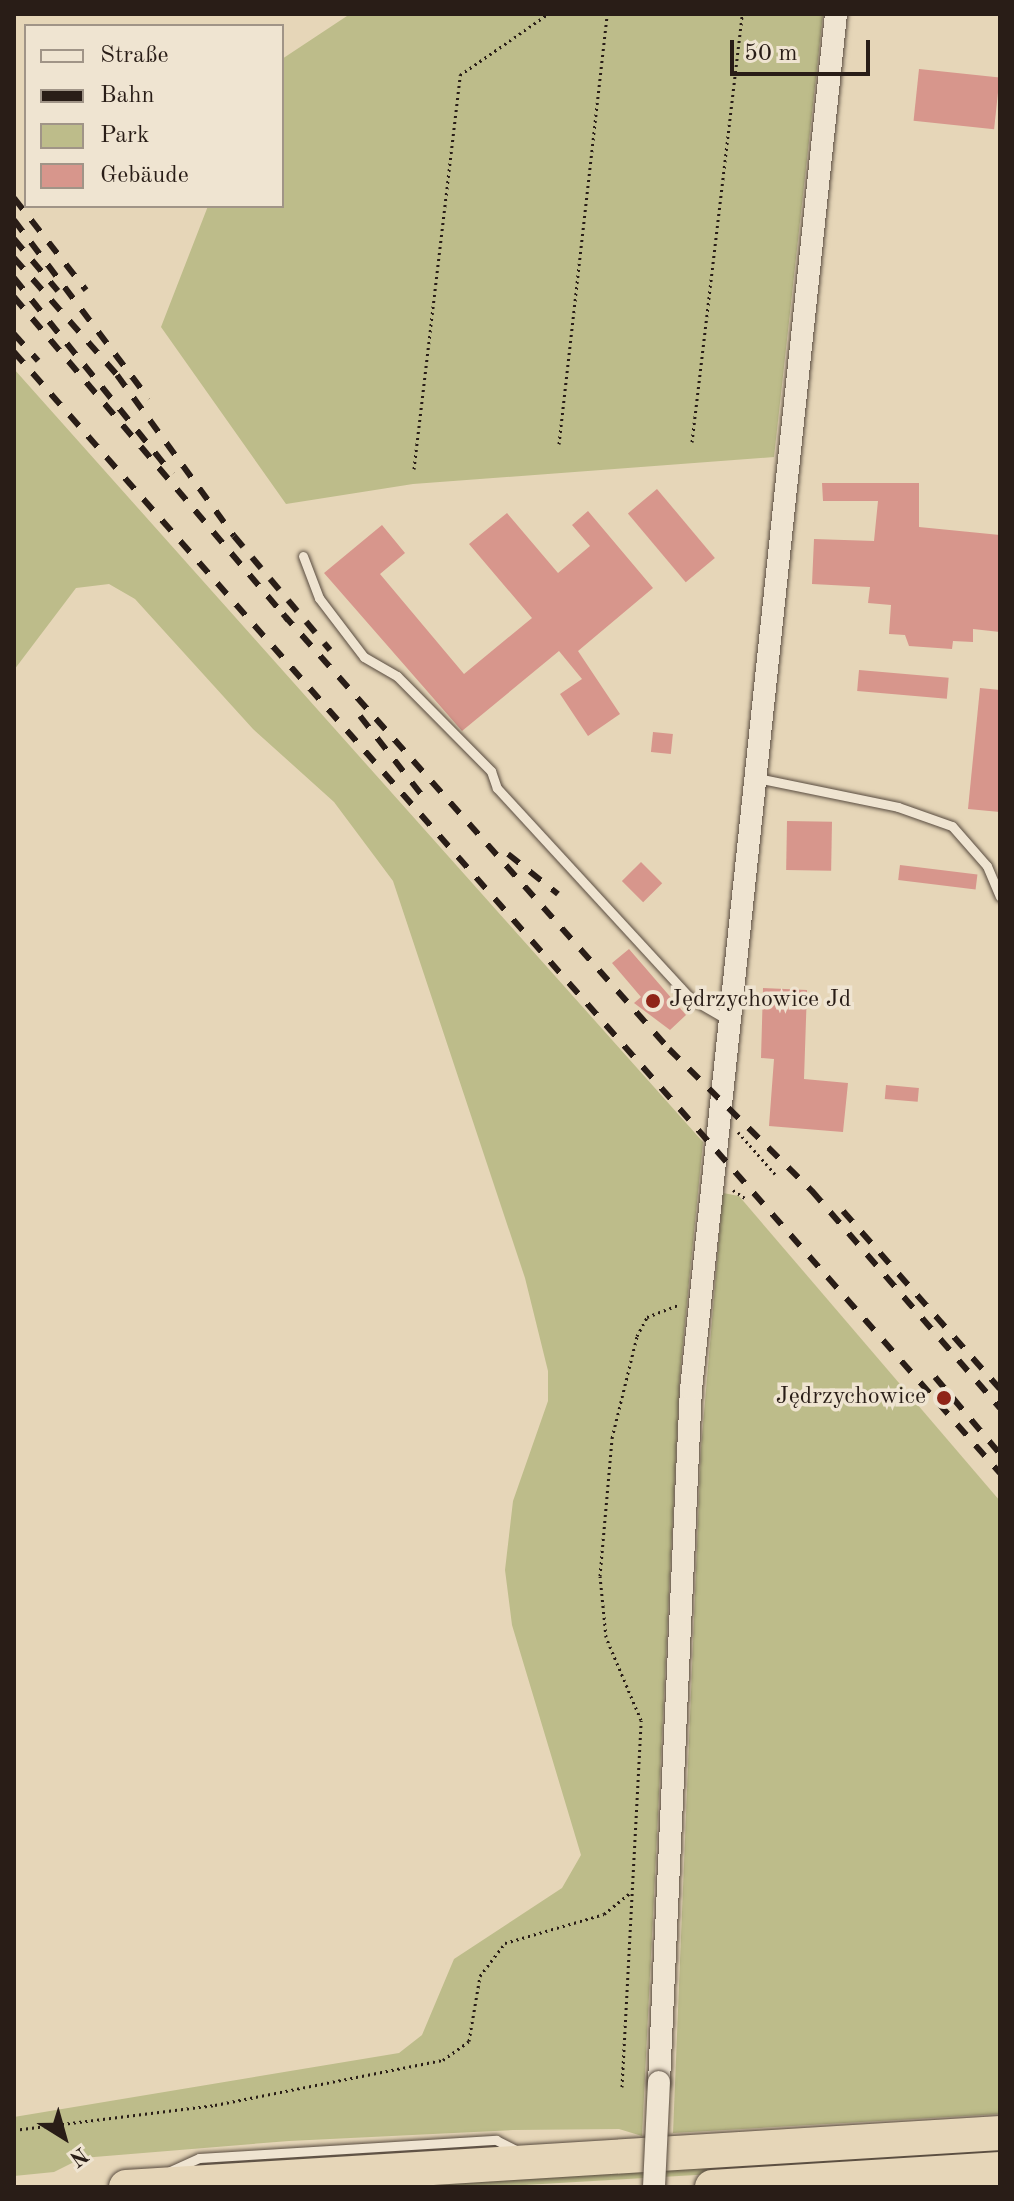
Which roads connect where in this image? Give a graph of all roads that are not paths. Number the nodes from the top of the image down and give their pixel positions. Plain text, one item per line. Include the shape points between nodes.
1 (836, 14) edge
2 (303, 556) dead end
3 (757, 778) junction
4 (1000, 896) edge
5 (728, 1020) junction
6 (1000, 2133) edge
7 (1000, 2169) edge
8 (133, 2186) edge
9 (126, 2187) edge
10 (654, 2187) edge
11 (712, 2187) edge

1 - 3 street
2 - 5 lane via 319,598 364,657 397,676 491,771 497,788 690,998
3 - 4 lane via 898,807 952,826 987,866
3 - 5 street
5 - 10 street, bridge via 698,1305
6 - 8 highway
7 - 11 highway
8 - 9 highway

